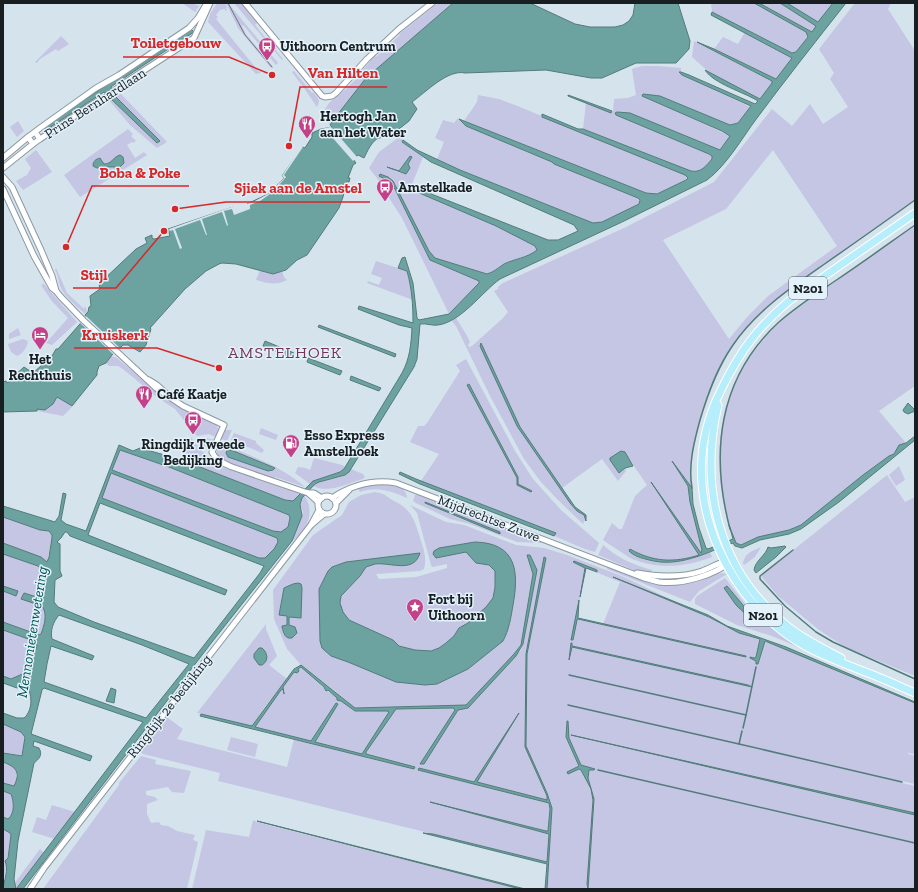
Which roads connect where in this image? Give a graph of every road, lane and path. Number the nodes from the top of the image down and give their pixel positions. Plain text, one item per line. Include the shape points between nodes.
1 (207, 3) edge
2 (210, 3) edge
3 (245, 3) edge
4 (432, 3) edge
5 (200, 19) junction
6 (35, 132) junction
7 (28, 137) junction
8 (40, 139) junction
9 (33, 144) junction
10 (3, 158) edge
11 (3, 168) edge
12 (3, 177) edge
13 (3, 189) edge
14 (915, 213) edge
15 (56, 291) junction
16 (723, 386) junction
17 (350, 489) junction
18 (332, 498) junction
19 (320, 500) junction
20 (336, 503) junction
21 (322, 512) junction
22 (733, 560) junction
23 (725, 564) junction
24 (867, 673) junction
25 (915, 693) edge
26 (30, 889) edge

1 - 5 street
2 - 5 street
3 - 4 street via 325,97 336,93 367,59
5 - 6 street
5 - 8 street, Prins Bernhardlaan via 194,38
6 - 7 street
6 - 8 street
7 - 9 street
7 - 10 street
8 - 9 street, Prins Bernhardlaan
9 - 11 street, Prins Bernhardlaan
12 - 15 street via 12,187 52,276
13 - 15 street via 34,256
14 - 16 main road, N201 via 777,311 749,341
15 - 19 street via 67,305 156,388 173,400 224,425 212,452 217,459 302,490
16 - 22 main road, N201 via 712,436 711,469 715,511
16 - 23 main road, N201 via 707,428 702,463 706,507
17 - 18 street, Mijdrechtse Zuwe
17 - 20 street, Mijdrechtse Zuwe
17 - 23 street, Mijdrechtse Zuwe via 371,482 396,483 660,582 678,582 706,574
18 - 19 street via 327,496
18 - 20 street
19 - 21 street
20 - 21 street via 336,510 331,514
21 - 26 street, Ringdijk 2e bedijking
22 - 23 street, Mijdrechtse Zuwe
22 - 24 main road, N201 via 757,596 786,625 808,641
23 - 24 main road, N201 via 754,606 781,631 812,650
24 - 25 main road, N201

